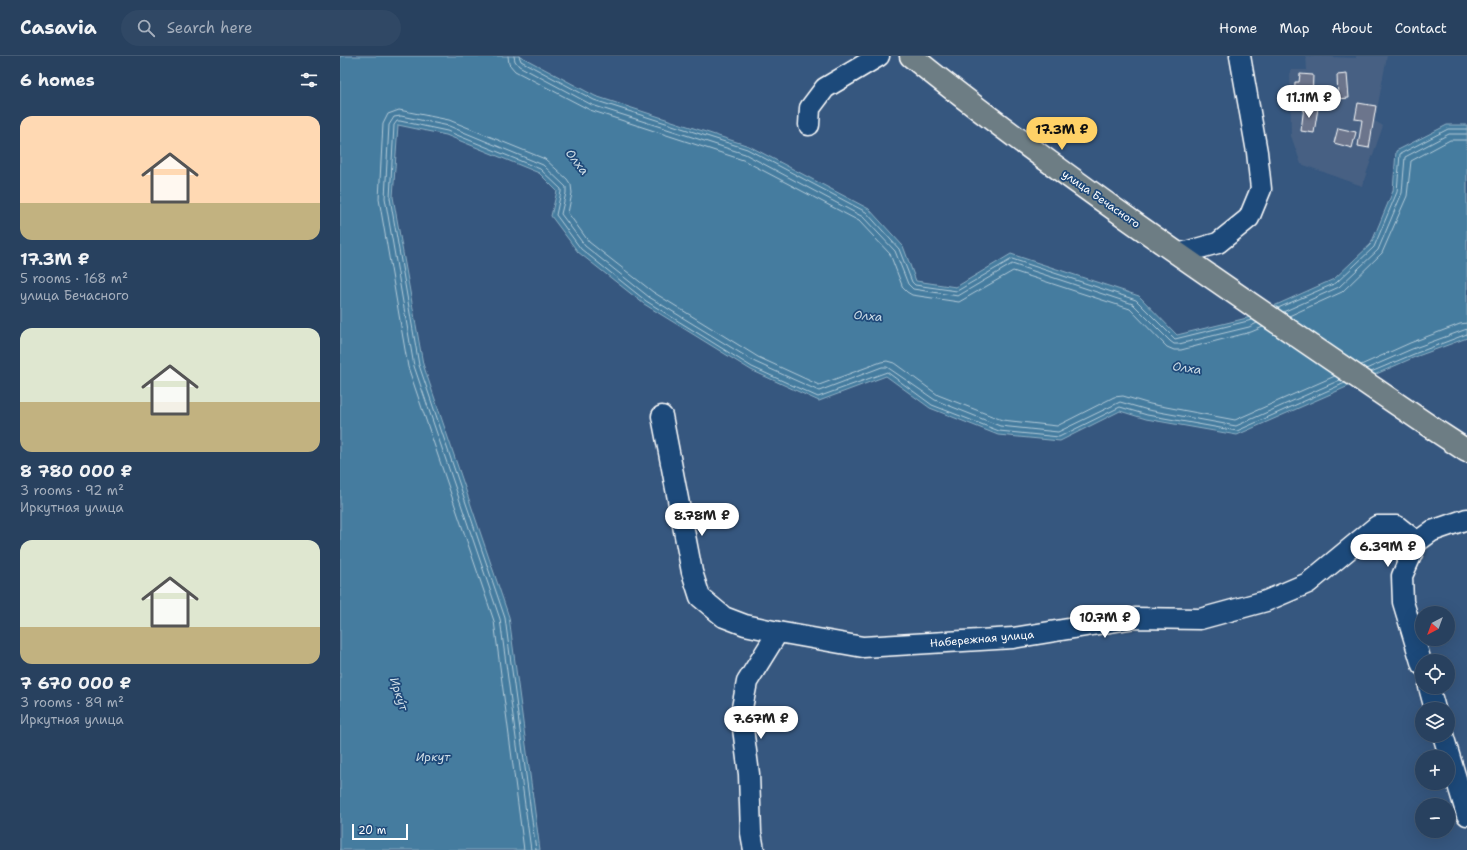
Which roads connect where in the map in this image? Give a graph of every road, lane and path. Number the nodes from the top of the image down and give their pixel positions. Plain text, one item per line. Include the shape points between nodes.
1 (879, 56) edge
2 (911, 56) edge
3 (1240, 56) edge
4 (809, 125) dead end
5 (1178, 254) junction
6 (662, 416) dead end
7 (1467, 451) edge
8 (1467, 519) edge
9 (1417, 542) junction
10 (778, 632) junction
11 (1419, 654) edge
12 (1445, 742) edge
13 (1467, 815) edge
14 (754, 850) edge

1 - 4 street via 825,88 810,108
2 - 5 main road, улица Бечасного via 1028,148
3 - 5 street via 1261,189 1249,218 1218,243
5 - 7 main road, улица Бечасного
6 - 10 street, Набережная улица via 692,572 700,597 724,617 745,625
8 - 9 street via 1432,531
9 - 10 street, Набережная улица via 1397,526 1377,526 1308,583 1266,601 1200,619 1135,618 1013,638 863,647
9 - 11 street via 1402,576 1403,602
10 - 14 street via 747,682 741,713 749,774
12 - 13 street

